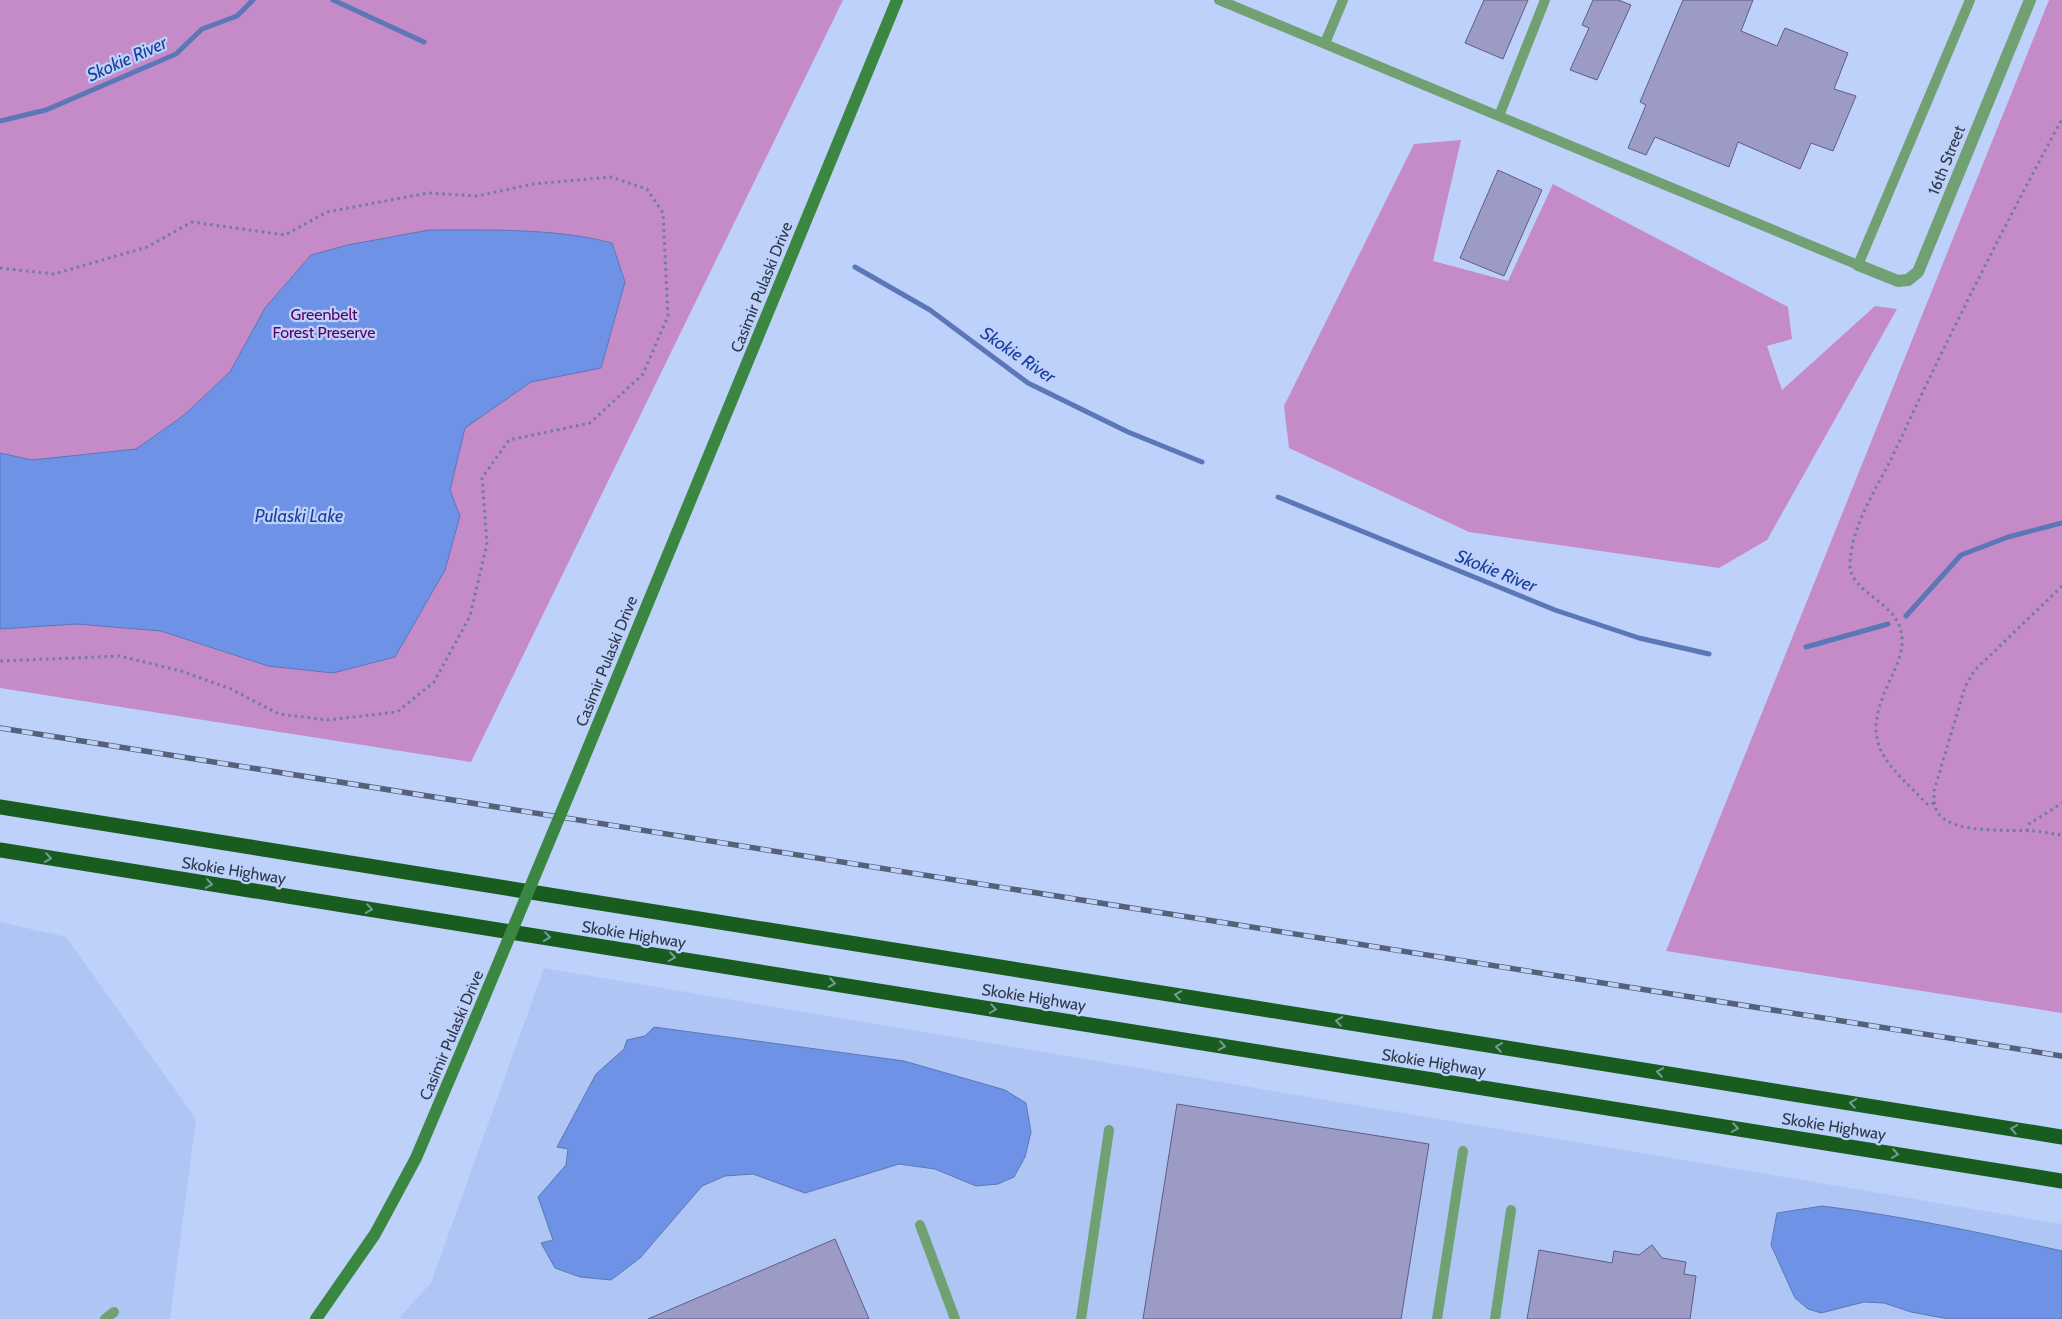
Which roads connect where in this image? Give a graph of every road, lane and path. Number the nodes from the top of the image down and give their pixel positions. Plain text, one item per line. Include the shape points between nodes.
1 (897, 0) edge
2 (1219, 0) edge
3 (1343, 0) edge
4 (1545, 0) edge
5 (1970, 0) edge
6 (2030, 0) edge
7 (1325, 43) junction
8 (1499, 116) junction
9 (2062, 119) edge
10 (1858, 265) junction
11 (0, 268) edge
12 (2062, 586) edge
13 (0, 661) edge
14 (1934, 803) junction
15 (2062, 803) edge
16 (0, 807) edge
17 (2027, 831) junction
18 (2062, 835) edge
19 (0, 850) edge
20 (1109, 1130) dead end
21 (2062, 1137) edge
22 (1463, 1151) dead end
23 (2062, 1181) edge
24 (1511, 1210) dead end
25 (920, 1225) dead end
26 (114, 1312) dead end
27 (105, 1319) edge
28 (316, 1319) edge
29 (955, 1319) edge
30 (1081, 1319) edge
31 (1437, 1319) edge
32 (1495, 1319) edge

1 - 28 street, Casimir Pulaski Drive, bridge via 416,1158 375,1234
2 - 7 lane
3 - 7 lane
4 - 8 lane
5 - 10 lane
6 - 10 street, 16th Street via 1918,272 1908,280 1898,281
7 - 8 lane
8 - 10 lane
9 - 14 path via 1933,367 1864,512 1851,552 1850,567 1854,580 1893,612 1902,630 1898,661 1881,701 1875,737 1881,754 1892,767 1928,805
11 - 13 path via 54,274 147,247 192,222 285,235 327,212 382,201 428,193 477,196 533,184 611,177 647,189 663,213 668,316 643,374 590,423 510,440 482,478 488,544 470,616 434,682 397,712 327,720 279,714 231,689 181,671 120,656
12 - 14 path via 1974,671 1965,687 1934,791
14 - 17 path via 1939,815 1954,824 1981,831
15 - 17 path via 2029,824
21 -> 16 highway, Skokie Highway
17 - 18 path
19 -> 23 highway, Skokie Highway
20 - 30 lane
22 - 31 lane
24 - 32 lane
25 - 29 lane
26 - 27 lane

